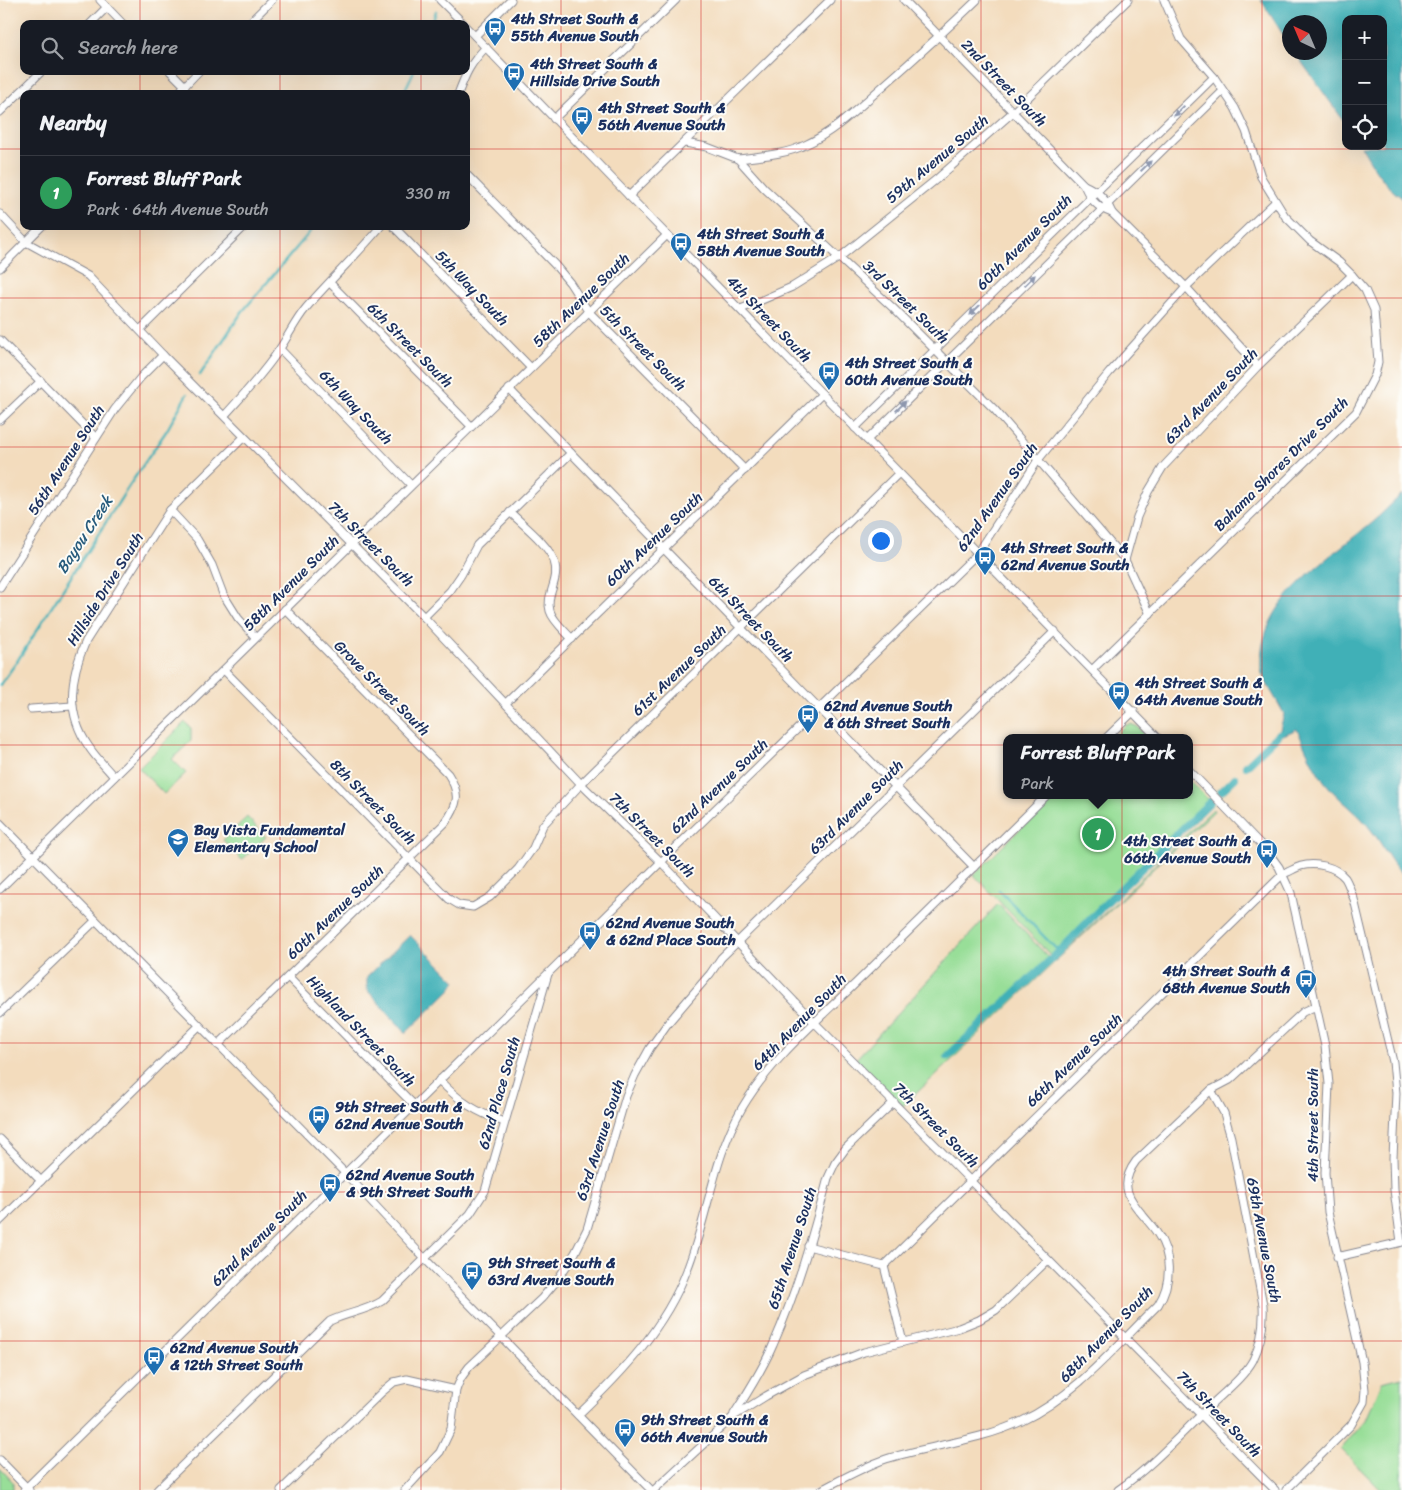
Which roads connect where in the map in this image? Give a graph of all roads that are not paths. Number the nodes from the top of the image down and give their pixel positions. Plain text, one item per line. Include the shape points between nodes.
1 (100, 0) edge
2 (271, 0) edge
3 (440, 0) edge
4 (511, 0) edge
5 (676, 0) edge
6 (830, 0) edge
7 (904, 0) edge
8 (977, 0) edge
9 (1128, 0) edge
10 (1164, 0) edge
11 (107, 7) junction
12 (94, 20) edge
13 (119, 20) edge
14 (252, 20) edge
15 (460, 20) edge
16 (470, 30) edge
17 (475, 36) junction
18 (940, 36) junction
19 (486, 48) junction
20 (470, 66) edge
21 (38, 75) edge
22 (174, 75) edge
23 (195, 75) edge
24 (465, 75) edge
25 (1214, 77) junction
26 (185, 86) junction
27 (23, 90) edge
28 (180, 90) edge
29 (460, 90) edge
30 (1223, 91) junction
31 (20, 92) edge
32 (0, 112) edge
33 (1013, 112) junction
34 (554, 119) junction
35 (685, 142) junction
36 (738, 159) junction
37 (470, 178) edge
38 (1084, 185) junction
39 (1096, 190) junction
40 (629, 196) junction
41 (1089, 197) junction
42 (1275, 202) junction
43 (1108, 203) junction
44 (1102, 210) junction
45 (1112, 213) junction
46 (0, 214) edge
47 (38, 230) edge
48 (241, 230) edge
49 (378, 230) edge
50 (397, 230) edge
51 (667, 235) junction
52 (26, 242) junction
53 (840, 256) junction
54 (0, 268) edge
55 (1352, 275) junction
56 (330, 283) junction
57 (1186, 288) junction
58 (741, 309) junction
59 (588, 312) junction
60 (140, 330) junction
61 (0, 340) edge
62 (280, 349) junction
63 (935, 350) junction
64 (163, 354) junction
65 (946, 361) junction
66 (1258, 366) junction
67 (531, 368) junction
68 (41, 381) junction
69 (509, 389) junction
70 (822, 394) junction
71 (225, 415) junction
72 (0, 420) edge
73 (471, 426) junction
74 (855, 428) junction
75 (244, 436) junction
76 (96, 438) junction
77 (867, 440) junction
78 (570, 453) junction
79 (1038, 460) junction
80 (745, 470) junction
81 (899, 473) junction
82 (411, 485) junction
83 (170, 510) junction
84 (510, 512) junction
85 (350, 544) junction
86 (664, 549) junction
87 (978, 553) junction
88 (1125, 560) junction
89 (0, 587) edge
90 (285, 608) junction
91 (1150, 614) junction
92 (424, 617) junction
93 (741, 628) junction
94 (1055, 631) junction
95 (255, 637) junction
96 (572, 639) junction
97 (1093, 669) junction
98 (224, 670) junction
99 (506, 703) junction
100 (72, 706) junction
101 (818, 708) junction
102 (31, 709) dead end
103 (1134, 711) junction
104 (1110, 734) edge
105 (1154, 734) edge
106 (1193, 774) edge
107 (114, 777) junction
108 (581, 784) junction
109 (896, 787) junction
110 (456, 790) joint
111 (1044, 799) edge
112 (0, 823) edge
113 (33, 857) junction
114 (409, 858) junction
115 (661, 862) junction
116 (974, 867) junction
117 (1283, 874) junction
118 (513, 875) joint
119 (0, 889) edge
120 (96, 921) junction
121 (738, 942) junction
122 (548, 974) junction
123 (288, 976) junction
124 (1316, 1006) junction
125 (0, 1013) edge
126 (815, 1023) junction
127 (199, 1026) junction
128 (218, 1045) junction
129 (439, 1080) junction
130 (1211, 1090) junction
131 (894, 1102) junction
132 (414, 1105) junction
133 (504, 1122) junction
134 (0, 1139) edge
135 (345, 1173) junction
136 (971, 1180) junction
137 (41, 1181) junction
138 (0, 1221) edge
139 (1402, 1242) edge
140 (808, 1246) junction
141 (1337, 1257) junction
142 (425, 1259) junction
143 (1048, 1260) junction
144 (884, 1266) junction
145 (502, 1337) junction
146 (1124, 1338) junction
147 (903, 1342) junction
148 (456, 1390) junction
149 (1201, 1414) junction
150 (578, 1415) junction
151 (734, 1416) junction
152 (0, 1460) edge
153 (27, 1489) edge
154 (157, 1490) edge
155 (281, 1490) edge
156 (405, 1490) edge
157 (653, 1490) edge
158 (821, 1490) edge
159 (1118, 1490) edge
160 (1275, 1490) edge
161 (1286, 1490) edge

1 - 11 street
2 - 14 street
3 - 15 street
4 - 17 street
5 - 34 street
6 - 35 street
7 - 18 street, 2nd Street South
8 - 18 street
9 - 33 street, 59th Avenue South
10 - 25 street, Bahama Shores Drive South via 1181,39
11 - 12 street
11 - 13 street
16 - 17 street, 4th Street South
17 - 19 street, 4th Street South
18 - 33 street, 2nd Street South
18 - 36 street via 843,122 819,138 780,153
19 - 20 street
19 - 34 street, 4th Street South
21 - 27 street
22 - 26 street
23 - 26 street
24 - 29 street
25 - 30 street, Bahama Shores Drive South
25 -> 39 street, 60th Avenue South
26 - 28 street
30 - 42 street, Bahama Shores Drive South via 1246,130 1261,177
43 -> 30 street, 60th Avenue South
31 - 32 street
33 - 38 street, 2nd Street South
33 - 53 street, 59th Avenue South via 938,178
34 - 40 street, 4th Street South
35 - 36 street, 3rd Street South
35 - 40 street
36 - 53 street, 3rd Street South via 764,188
37 - 59 street, 5th Street South via 555,265
38 - 39 street, 2nd Street South
38 - 41 street, 2nd Street South
39 - 41 street, 60th Avenue South
39 - 43 street, 2nd Street South
40 - 51 street, 4th Street South
41 - 44 street, 2nd Street South
41 -> 63 street, 60th Avenue South
42 - 55 street, Bahama Shores Drive South via 1310,241
42 - 57 street, 62nd Avenue South
43 - 44 street, 60th Avenue South
43 - 45 street, 2nd Street South
44 - 45 street, 2nd Street South
65 -> 44 street, 60th Avenue South
45 - 57 street, 2nd Street South
46 - 52 street, 7th Street South
47 - 52 street
48 - 60 street
49 - 56 street
50 - 67 street, 5th Way South
51 - 58 street, 4th Street South
51 - 59 street, 58th Avenue South
52 - 54 street
52 - 60 street, 7th Street South via 88,276
53 - 58 street, 59th Avenue South via 792,287
53 - 63 street, 3rd Street South
55 - 66 street, 63rd Avenue South
55 - 91 street, Bahama Shores Drive South via 1374,310 1378,362 1356,412
56 - 62 street via 305,309
56 - 73 street, 6th Street South
57 - 66 street, 2nd Street South
57 - 79 street, 62nd Avenue South via 1109,373
58 - 70 street, 4th Street South
59 - 67 street, 58th Avenue South
59 - 80 street, 5th Street South
60 - 64 street, 7th Street South
61 - 68 street
62 - 71 street via 260,377
62 - 82 street, 6th Way South
63 - 65 street, 3rd Street South
63 - 74 street, 60th Avenue South
64 - 71 street, 7th Street South
64 - 76 street, 56th Avenue South via 115,409
77 -> 65 street, 60th Avenue South
65 - 79 street, 3rd Street South via 995,410
66 - 88 street, 63rd Avenue South via 1163,467 1148,492
67 - 69 street, 58th Avenue South
68 - 72 street
68 - 76 street
69 - 73 street, 58th Avenue South
69 - 78 street, 6th Street South
70 - 74 street, 4th Street South
70 - 80 street, 60th Avenue South
71 - 75 street, 7th Street South
73 - 82 street, 58th Avenue South
74 - 77 street, 4th Street South
75 - 83 street, Hillside Drive South
75 - 85 street, 7th Street South
76 - 89 street, 56th Avenue South
77 - 81 street, 4th Street South
78 - 84 street
78 - 86 street, 6th Street South
79 - 87 street, 62nd Avenue South
79 - 88 street, 3rd Street South
80 - 86 street, 60th Avenue South
81 - 87 street, 4th Street South
81 - 93 street, 61st Avenue South
82 - 85 street, 58th Avenue South
83 - 95 street via 197,540 212,565 223,594
83 - 100 street, Hillside Drive South via 86,641 77,661
84 - 92 street via 477,545 450,591
84 - 96 street via 554,560 555,584 549,598 550,611
85 - 90 street, 58th Avenue South
85 - 92 street, 7th Street South
86 - 93 street, 6th Street South
86 - 96 street, 60th Avenue South
87 - 94 street, 4th Street South
87 - 101 street, 62nd Avenue South
88 - 91 street, 3rd Street South
90 - 95 street, 58th Avenue South
90 - 110 street, Grove Street South via 448,774
91 - 97 street, Bahama Shores Drive South
92 - 99 street, 7th Street South
93 - 101 street, 6th Street South
93 - 108 street, 61st Avenue South
94 - 97 street, 4th Street South
94 - 109 street, 63rd Avenue South
95 - 98 street, 58th Avenue South
96 - 99 street, 60th Avenue South
97 - 103 street, 4th Street South
98 - 107 street, 58th Avenue South
98 - 114 street, 8th Street South
99 - 108 street, 7th Street South
100 - 102 street
100 - 107 street, Hillside Drive South via 78,727 89,747
101 - 109 street, 6th Street South
101 - 115 street, 62nd Avenue South
103 - 104 street
103 - 105 street, 4th Street South
106 - 117 street, 4th Street South via 1274,858
107 - 113 street, 58th Avenue South
108 - 115 street, 7th Street South
108 - 118 street, 61st Avenue South via 543,826 533,848
109 - 116 street, 6th Street South
109 - 121 street, 63rd Avenue South
110 - 114 street, 60th Avenue South via 457,802 452,813
111 - 116 street, 64th Avenue South
112 - 113 street
113 - 119 street, 58th Avenue South
113 - 120 street
114 - 118 street, 8th Street South via 459,905 473,907 481,903
114 - 123 street, 60th Avenue South
115 - 121 street, 7th Street South
115 - 122 street, 62nd Avenue South
116 - 126 street, 64th Avenue South
117 - 124 street, 4th Street South via 1291,892
117 - 136 street, 66th Avenue South
117 - 139 street via 1302,866 1328,867 1346,879 1354,900 1393,1062 1396,1093 1394,1190
120 - 125 street
120 - 127 street
121 - 126 street, 7th Street South
121 - 145 street, 63rd Avenue South via 721,958 650,1048 626,1096 586,1229 575,1252 553,1285
122 - 129 street, 62nd Avenue South
122 - 133 street, 62nd Place South
123 - 128 street, 60th Avenue South
123 - 132 street, Highland Street South
124 - 130 street, 68th Avenue South via 1303,1012 1230,1080
124 - 141 street, 4th Street South via 1329,1084 1325,1173 1328,1212
126 - 131 street, 7th Street South
126 - 150 street, 64th Avenue South via 762,1080 729,1133 687,1270 674,1300 637,1354
127 - 128 street
127 - 137 street
128 - 135 street
129 - 132 street, 62nd Avenue South
129 - 133 street, Highland Street South via 467,1106
130 - 146 street, 68th Avenue South via 1130,1168 1128,1196 1164,1246 1169,1274 1165,1294 1158,1305
130 - 149 street, 69th Avenue South via 1224,1113 1231,1138 1264,1325 1260,1345 1251,1363
131 - 136 street, 7th Street South
131 - 140 street, 65th Avenue South via 846,1148 835,1163
132 - 135 street, 62nd Avenue South
133 - 142 street, 62nd Place South via 490,1177 478,1203
134 - 137 street
135 - 142 street
135 - 153 street, 62nd Avenue South
136 - 143 street, 7th Street South
136 - 144 street, 66th Avenue South
137 - 138 street
139 - 141 street
140 - 144 street
140 - 151 street, 65th Avenue South via 773,1346
141 - 161 street, 4th Street South via 1362,1362 1364,1402 1351,1425
142 - 145 street
142 - 154 street, 62nd Place South via 372,1308 330,1321
143 - 146 street, 7th Street South
143 - 147 street via 996,1310 979,1320
144 - 147 street
145 - 148 street, 63rd Avenue South via 469,1367
145 - 150 street
146 - 149 street, 7th Street South
146 - 158 street, 68th Avenue South via 1067,1394 1021,1422 886,1460
147 - 151 street via 864,1352 804,1375
148 - 155 street via 407,1379 394,1382
148 - 156 street, 63rd Avenue South via 450,1429 440,1452
149 - 159 street, 69th Avenue South
149 - 160 street, 7th Street South
150 - 157 street
151 - 157 street
152 - 153 street

